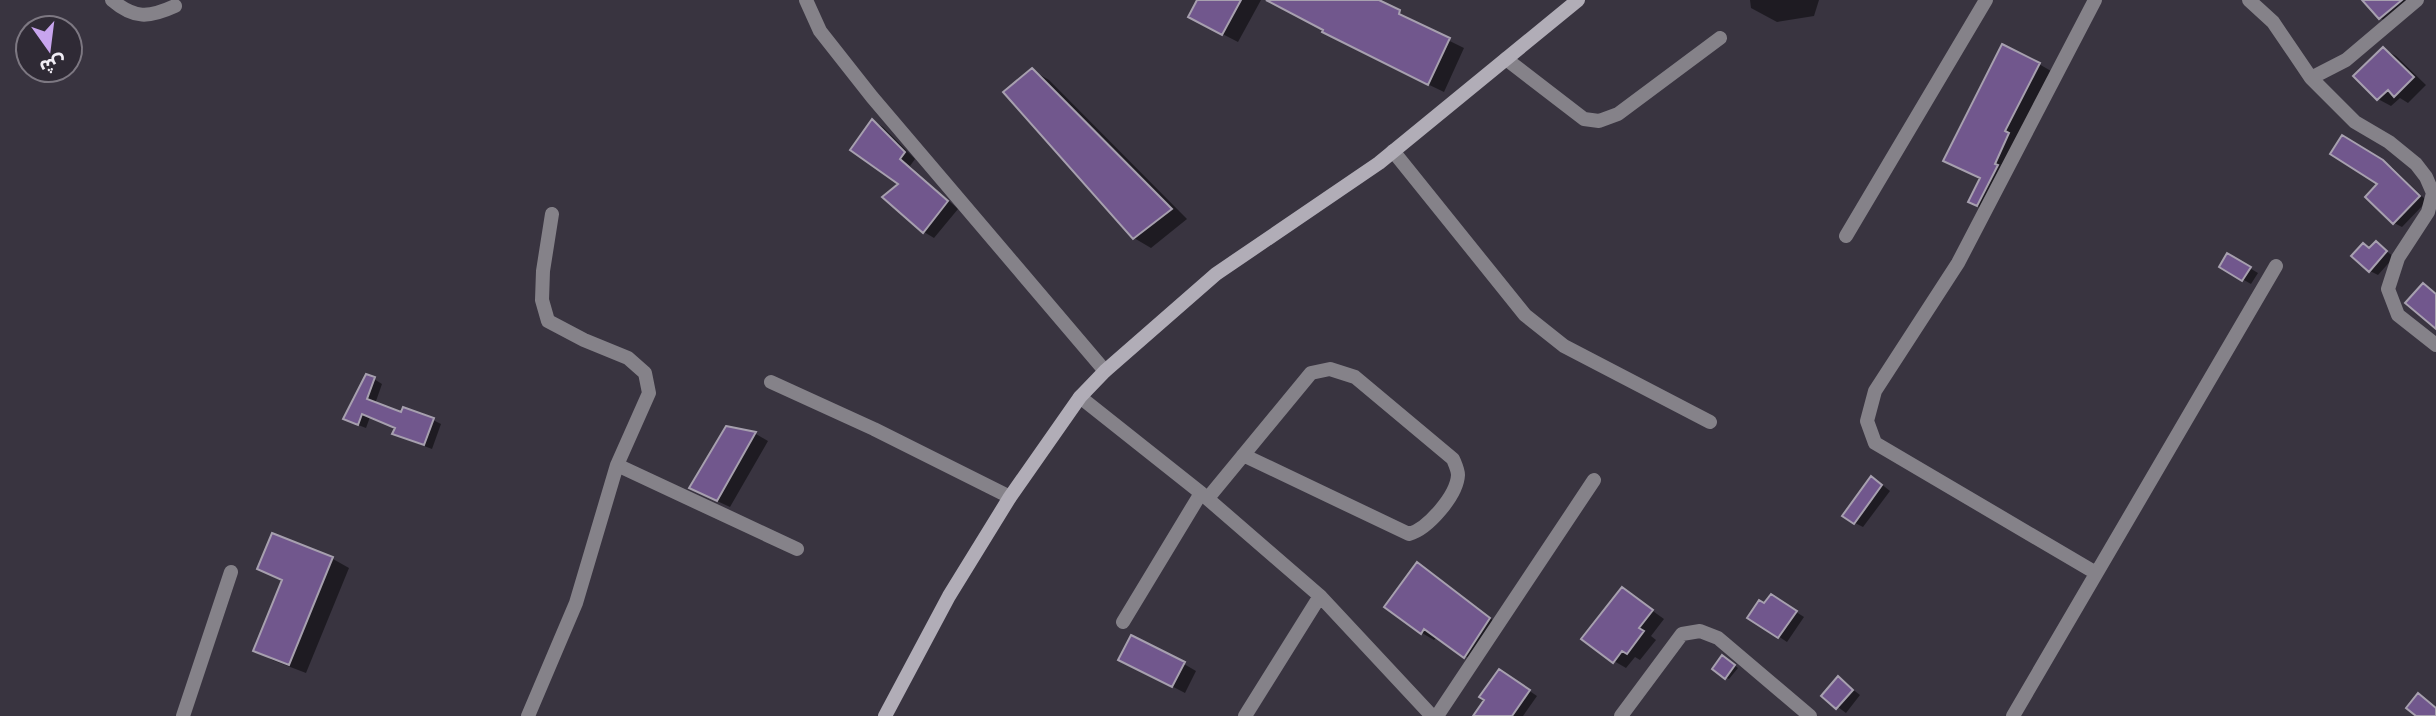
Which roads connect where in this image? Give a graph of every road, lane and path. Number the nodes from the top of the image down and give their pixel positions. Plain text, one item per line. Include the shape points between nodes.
1 (112, 0) edge
2 (806, 0) edge
3 (1986, 0) edge
4 (2095, 0) edge
5 (2249, 0) edge
6 (2417, 0) edge
7 (1573, 1) edge
8 (175, 6) dead end
9 (1720, 38) dead end
10 (1506, 60) junction
11 (2311, 78) junction
12 (1393, 151) junction
13 (552, 214) dead end
14 (1846, 236) dead end
15 (2276, 266) dead end
16 (2436, 345) edge
17 (1105, 371) junction
18 (771, 382) dead end
19 (1080, 397) junction
20 (1710, 422) dead end
21 (1243, 455) junction
22 (617, 465) junction
23 (1594, 481) dead end
24 (1204, 496) junction
25 (1010, 497) junction
26 (797, 549) dead end
27 (231, 572) dead end
28 (2096, 573) junction
29 (1320, 596) junction
30 (1123, 622) dead end
31 (183, 716) edge
32 (528, 716) edge
33 (885, 716) edge
34 (1245, 716) edge
35 (1434, 716) edge
36 (1621, 716) edge
37 (1810, 716) edge
38 (2013, 716) edge

1 - 8 street via 141,15 156,15
2 - 17 street via 820,31 872,97
3 - 14 street
4 - 28 street via 1958,263 1875,391 1867,421 1875,443
5 - 11 street via 2273,22
6 - 11 street via 2346,60
7 - 10 street
9 - 10 street via 1618,114 1599,121 1584,119
10 - 12 street
11 - 16 street via 2355,122 2389,142 2426,177 2433,193 2428,212 2398,258 2388,289 2398,315
12 - 17 street via 1216,274
12 - 20 street via 1525,315 1564,346
13 - 22 street via 543,271 542,300 548,321 628,358 645,373 649,393
15 - 28 street
17 - 19 street
18 - 25 street
19 - 24 street
19 - 25 street
21 - 21 street via 1311,373 1331,369 1355,377 1453,459 1458,472 1455,488 1427,526 1409,534
21 - 24 street
22 - 26 street
22 - 32 street via 576,603
23 - 35 street
24 - 29 street
24 - 30 street
25 - 33 street via 949,596
27 - 31 street
28 - 38 street
29 - 34 street
29 - 35 street
36 - 37 street via 1682,634 1700,631 1718,638

